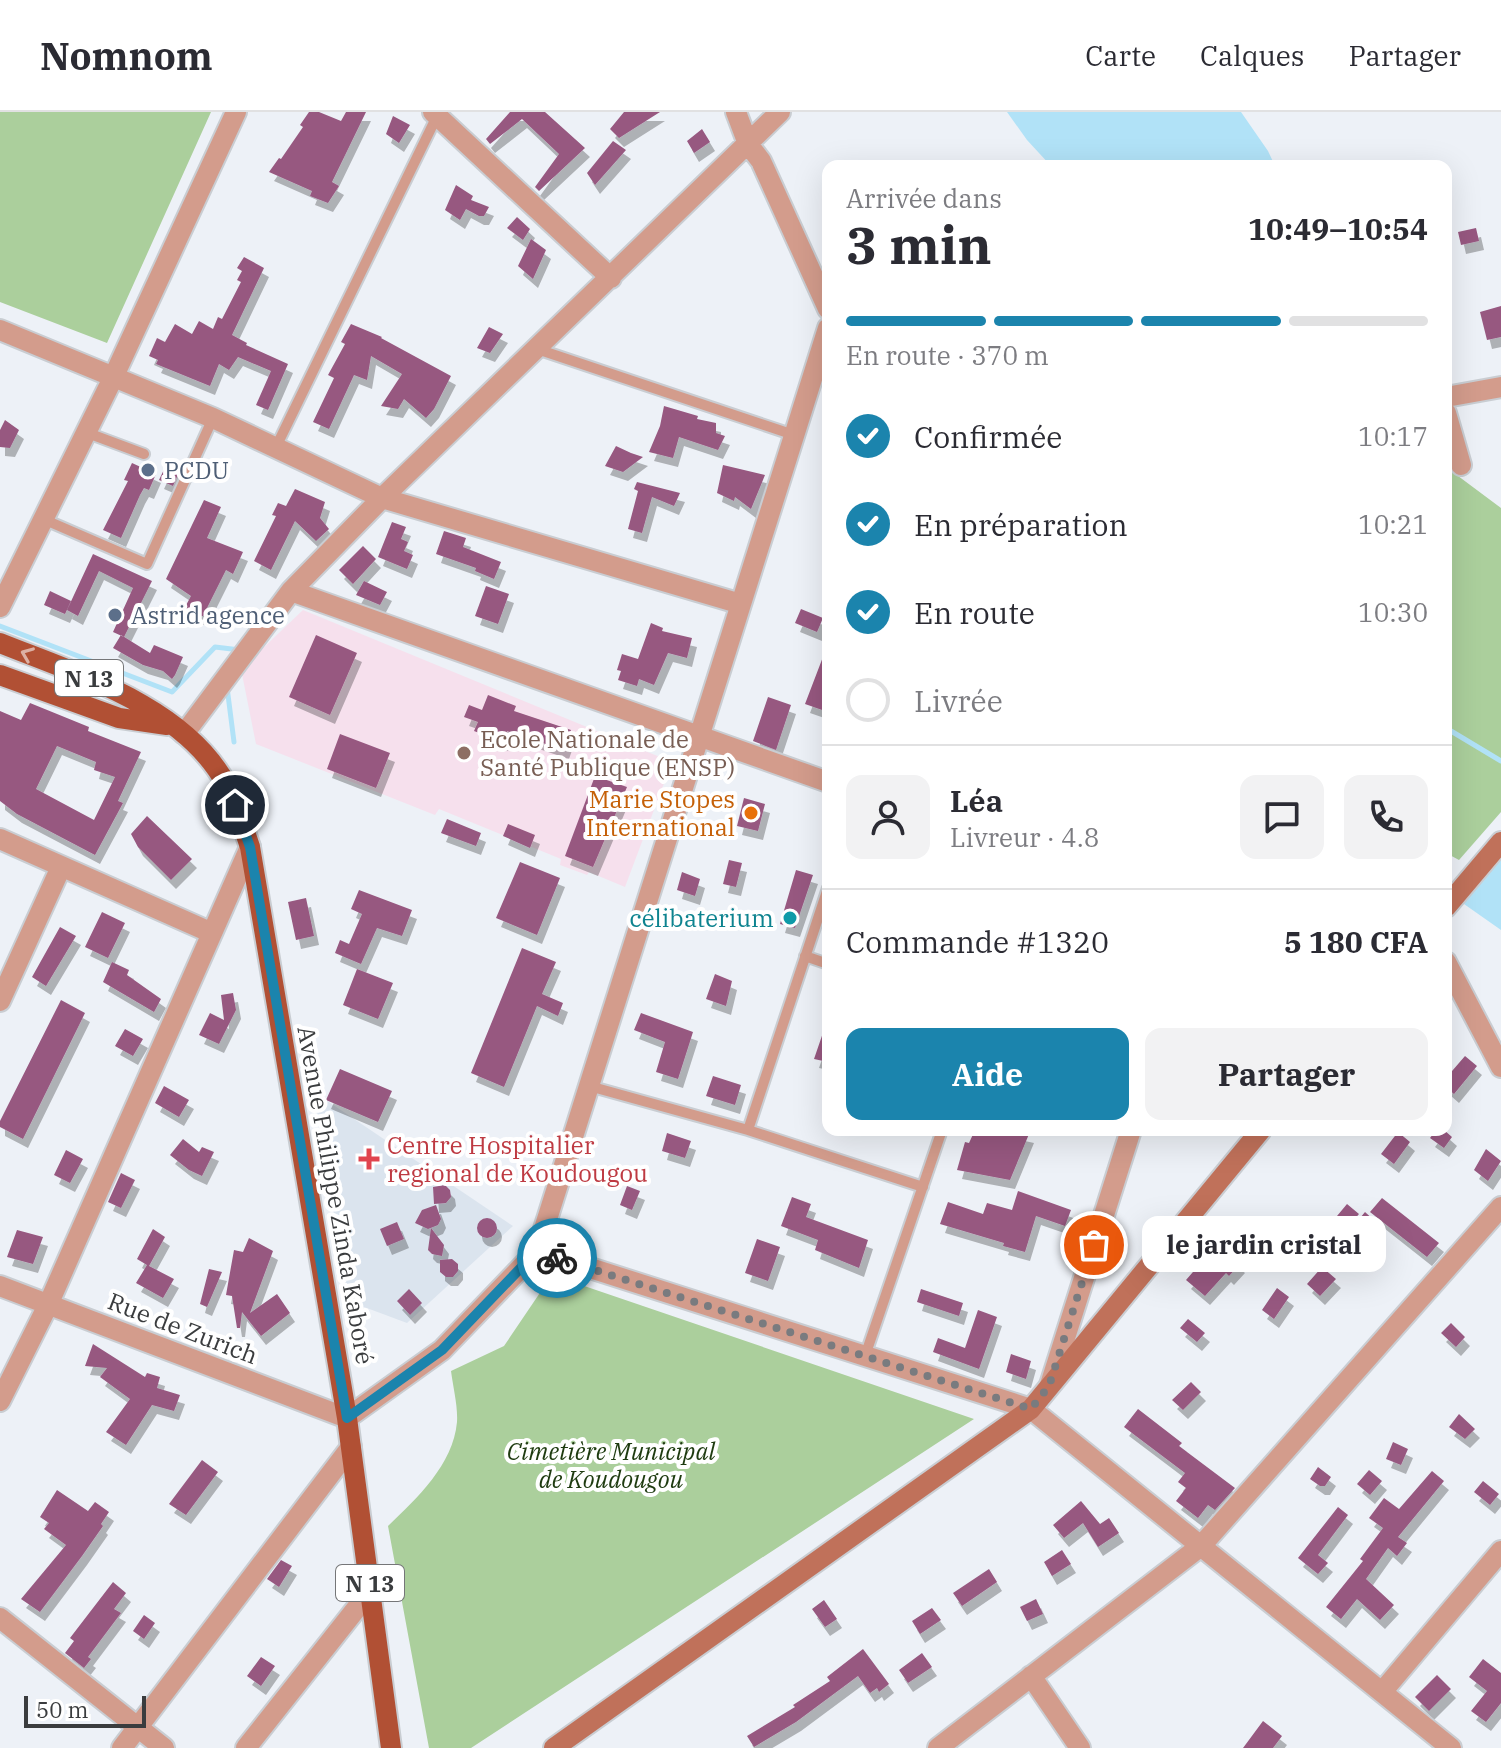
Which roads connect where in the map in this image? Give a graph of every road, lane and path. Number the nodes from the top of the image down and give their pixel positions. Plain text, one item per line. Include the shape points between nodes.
1 (236, 112) edge
2 (736, 112) edge
3 (780, 112) edge
4 (437, 113) edge
5 (748, 144) junction
6 (611, 278) junction
7 (822, 296) edge
8 (0, 330) edge
9 (822, 347) edge
10 (537, 349) junction
11 (113, 378) junction
12 (1501, 387) edge
13 (1452, 396) edge
14 (213, 418) junction
15 (85, 432) junction
16 (1452, 434) edge
17 (794, 435) junction
18 (276, 447) junction
19 (144, 454) dead end
20 (1461, 465) dead end
21 (382, 498) junction
22 (43, 519) junction
23 (291, 591) junction
24 (741, 604) junction
25 (0, 607) edge
26 (0, 643) edge
27 (0, 675) edge
28 (178, 730) junction
29 (699, 736) junction
30 (822, 780) edge
31 (0, 839) edge
32 (1501, 842) edge
33 (250, 847) junction
34 (61, 867) junction
35 (1452, 900) edge
36 (822, 906) edge
37 (212, 933) junction
38 (805, 956) junction
39 (822, 962) edge
40 (1452, 973) edge
41 (0, 1001) edge
42 (1501, 1067) edge
43 (589, 1086) junction
44 (748, 1130) junction
45 (940, 1136) edge
46 (1129, 1136) edge
47 (1256, 1136) edge
48 (923, 1187) junction
49 (1501, 1207) edge
50 (537, 1251) junction
51 (0, 1286) edge
52 (48, 1305) junction
53 (865, 1356) junction
54 (1049, 1386) junction
55 (0, 1401) edge
56 (1031, 1409) junction
57 (347, 1418) junction
58 (351, 1447) junction
59 (1201, 1546) junction
60 (1501, 1551) edge
61 (371, 1590) junction
62 (0, 1618) edge
63 (1031, 1676) junction
64 (1382, 1692) junction
65 (138, 1727) junction
66 (122, 1748) edge
67 (164, 1748) edge
68 (246, 1748) edge
69 (391, 1748) edge
70 (554, 1748) edge
71 (938, 1748) edge
72 (1080, 1748) edge
73 (1451, 1748) edge

1 - 11 street
2 - 5 street
3 - 5 street
4 - 6 street
4 - 18 lane
5 - 6 street
5 - 7 street via 761,161
6 - 10 street
8 - 11 street
9 - 17 street
10 - 17 lane
10 - 21 street
11 - 14 street
11 - 15 street
12 - 13 street
14 - 18 street
14 - 22 lane via 147,564
15 - 19 lane
15 - 22 street
16 - 20 street
17 - 24 street
18 - 21 street
21 - 23 street
21 - 24 street
22 - 25 street
23 - 28 street
23 - 29 street
24 - 29 street
28 -> 26 main road, Avenue Philippe Zinda Kaboré / N 13 via 126,694
27 - 28 main road, N 13 via 119,718
28 - 33 main road, Avenue Philippe Zinda Kaboré / N 13 via 225,782
29 - 30 street
29 - 43 street
31 - 34 street
32 - 35 street
33 - 37 street
33 - 57 main road, Avenue Philippe Zinda Kaboré / N 13
34 - 37 street
34 - 41 street
36 - 38 lane
37 - 52 street
38 - 39 lane
38 - 44 lane
40 - 42 street
43 - 44 lane
43 - 50 street
44 - 48 lane
45 - 48 lane
46 - 54 street
47 - 54 street
48 - 53 lane
49 - 59 street
50 - 53 street
50 - 57 street via 442,1350
51 - 52 street, Rue de Zurich
52 - 55 street
52 - 57 street, Rue de Zurich
53 - 56 street
54 - 56 street
56 - 59 street
56 - 70 street
57 - 58 main road, Avenue Philippe Zinda Kaboré / N 13
58 - 61 main road, Avenue Philippe Zinda Kaboré / N 13
58 - 65 street
59 - 63 street
59 - 64 street
60 - 64 street
61 - 68 street
61 - 69 main road, Avenue Philippe Zinda Kaboré / N 13
62 - 65 street
63 - 71 street
63 - 72 street
64 - 73 street
65 - 66 street
65 - 67 street

